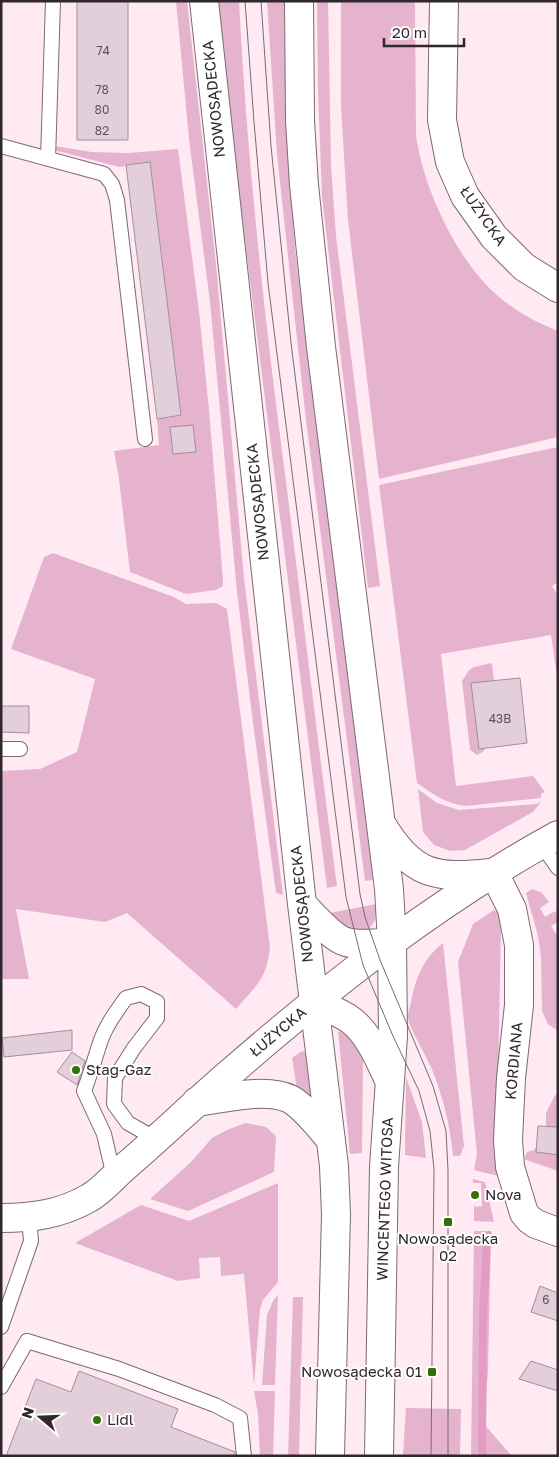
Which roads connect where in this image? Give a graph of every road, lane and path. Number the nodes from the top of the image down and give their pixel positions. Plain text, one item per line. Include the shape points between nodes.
1 (54, 1) edge
2 (204, 1) edge
3 (299, 1) edge
4 (444, 1) edge
5 (1, 146) edge
6 (48, 159) junction
7 (558, 288) edge
8 (145, 439) dead end
9 (20, 748) dead end
10 (1, 749) edge
11 (380, 822) junction
12 (549, 840) edge
13 (558, 868) edge
14 (494, 873) junction
15 (302, 904) junction
16 (392, 942) junction
17 (313, 1002) junction
18 (390, 1083) junction
19 (196, 1102) junction
20 (156, 1139) junction
21 (331, 1140) junction
22 (114, 1177) junction
23 (1, 1218) edge
24 (29, 1218) junction
25 (558, 1232) edge
26 (1, 1327) edge
27 (1, 1387) edge
28 (244, 1456) edge
29 (330, 1456) edge
30 (379, 1456) edge

1 - 6 lane
2 - 15 main road, NOWOSĄDECKA
3 - 11 main road via 304,185
4 - 7 main road, ŁUŻYCKA via 442,120 450,162 465,196 494,237 524,267
5 - 6 lane
6 - 8 lane via 104,174 112,184 117,200
9 - 10 lane
11 - 14 main road via 392,842 416,866 442,875
11 - 16 main road
12 - 13 lane
12 - 14 main road, ŁUŻYCKA
14 - 16 main road, ŁUŻYCKA
14 - 25 main road, KORDIANA via 512,909 519,945 519,1005 508,1140 510,1167 529,1219
15 - 16 main road via 345,942
15 - 17 main road, NOWOSĄDECKA
16 - 17 main road, ŁUŻYCKA
16 - 18 main road, WINCENTEGO WITOSA
17 - 18 main road via 339,1013 364,1033
17 - 19 main road, ŁUŻYCKA
17 - 21 main road
18 - 30 main road, WINCENTEGO WITOSA via 384,1167
19 - 20 main road, ŁUŻYCKA
19 - 21 main road via 268,1094 290,1099
20 - 22 main road, ŁUŻYCKA
20 - 22 lane via 128,1123 114,1104 115,1078 157,1018 157,1002 141,994 126,998 112,1018 84,1091 104,1134
21 - 29 main road via 336,1214
22 - 24 main road, ŁUŻYCKA via 90,1198
23 - 24 main road, ŁUŻYCKA
24 - 26 lane via 31,1240
27 - 28 lane via 28,1341 119,1369 215,1405 240,1418

